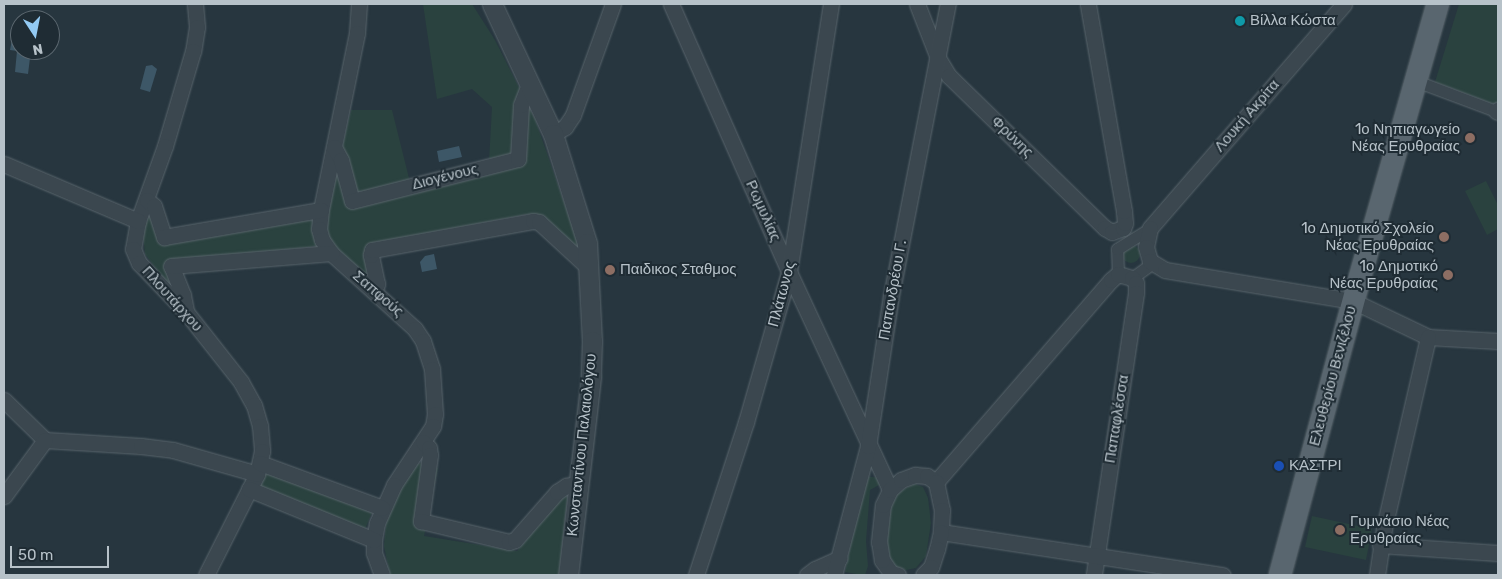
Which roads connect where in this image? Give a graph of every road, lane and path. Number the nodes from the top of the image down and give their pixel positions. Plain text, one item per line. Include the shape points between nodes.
1 (195, 4) edge
2 (359, 4) edge
3 (492, 4) edge
4 (613, 4) edge
5 (671, 4) edge
6 (831, 4) edge
7 (917, 4) edge
8 (948, 4) edge
9 (1088, 4) edge
10 (1344, 4) edge
11 (1438, 4) edge
12 (938, 58) junction
13 (530, 82) junction
14 (1416, 82) junction
15 (1498, 110) edge
16 (553, 134) junction
17 (334, 147) junction
18 (4, 164) edge
19 (147, 200) junction
20 (321, 210) junction
21 (138, 221) junction
22 (1150, 228) junction
23 (1122, 236) junction
24 (330, 253) junction
25 (1152, 263) junction
26 (590, 269) junction
27 (789, 272) junction
28 (1125, 276) junction
29 (374, 291) junction
30 (1353, 301) junction
31 (186, 312) junction
32 (1428, 337) junction
33 (1498, 341) edge
34 (4, 400) edge
35 (45, 440) junction
36 (423, 442) junction
37 (868, 446) junction
38 (259, 468) junction
39 (936, 482) junction
40 (579, 483) junction
41 (249, 489) junction
42 (890, 490) junction
43 (4, 496) edge
44 (382, 508) junction
45 (941, 532) junction
46 (374, 540) junction
47 (1380, 545) junction
48 (1498, 553) edge
49 (1096, 556) junction
50 (840, 558) junction
51 (206, 575) edge
52 (382, 575) edge
53 (568, 575) edge
54 (696, 575) edge
55 (807, 575) edge
56 (834, 575) edge
57 (898, 575) edge
58 (923, 575) edge
59 (1094, 575) edge
60 (1223, 575) edge
61 (1280, 575) edge
62 (1377, 575) edge

1 - 19 street, Πλουτάρχου via 197,27 193,52
2 - 17 street, Σαπφούς via 357,33
3 - 13 street, Κωνσταντίνου Παλαιολόγου
4 - 16 street via 573,115 565,127
5 - 27 street, Ρωμυλίας
6 - 27 street, Πλάτωνος
7 - 12 street, Φρύνης
8 - 12 street, Παπανδρέου Γ.
9 - 23 street via 1124,211
10 - 22 street, Λουκή Ακρίτα
11 - 14 main road, Ελευθερίου Βενιζέλου
12 - 23 street, Φρύνης via 950,76 1105,228
12 - 37 street, Παπανδρέου Γ. via 891,296
13 - 16 street, Κωνσταντίνου Παλαιολόγου
13 - 17 street, Διογένους via 521,104 518,159 352,201 341,160
14 - 15 street
14 - 30 main road, Ελευθερίου Βενιζέλου
16 - 26 street, Κωνσταντίνου Παλαιολόγου via 579,212
17 - 20 street, Σαπφούς
18 - 21 street
19 - 20 street via 154,206 164,237
19 - 21 street, Πλουτάρχου
20 - 24 street, Σαπφούς via 319,229
21 - 31 street, Πλουτάρχου via 133,249 139,263
22 - 23 street
22 - 25 street via 1146,247
23 - 28 street via 1117,249
24 - 29 street, Σαπφούς
24 - 31 street via 171,266
25 - 28 street
25 - 30 street via 1165,270
26 - 29 street via 539,222 533,221 372,250 377,284
26 - 40 street, Κωνσταντίνου Παλαιολόγου via 591,377
27 - 37 street, Ρωμυλίας
27 - 54 street, Πλάτωνος via 746,422
28 - 39 street
28 - 49 street, Παπαφλέσσα via 1136,283 1136,293
29 - 36 street, Σαπφούς via 415,329 428,355 435,414 433,426
30 - 32 street
30 - 61 main road, Ελευθερίου Βενιζέλου
31 - 38 street, Πλουτάρχου via 241,382 254,405 260,426
32 - 33 street
32 - 47 street
34 - 35 street
35 - 38 street via 173,450
35 - 43 street
36 - 40 street via 430,455 421,521 509,542 516,540 557,492
36 - 44 street, Σαπφούς
37 - 42 street, Ρωμυλίας
37 - 50 street, Παπανδρέου Γ.
38 - 41 street, Πλουτάρχου
38 - 44 street
39 - 42 street via 927,476 915,475 901,480
39 - 45 street via 942,510
40 - 53 street, Κωνσταντίνου Παλαιολόγου
41 - 46 street
41 - 51 street, Πλουτάρχου
42 - 57 street via 883,505 879,542 882,560 891,573
44 - 46 street, Σαπφούς
45 - 49 street
45 - 58 street via 931,567
46 - 52 street, Σαπφούς via 374,553
47 - 48 street
47 - 62 street
49 - 59 street, Παπαφλέσσα
49 - 60 street
50 - 55 street
50 - 56 street, Παπανδρέου Γ.

